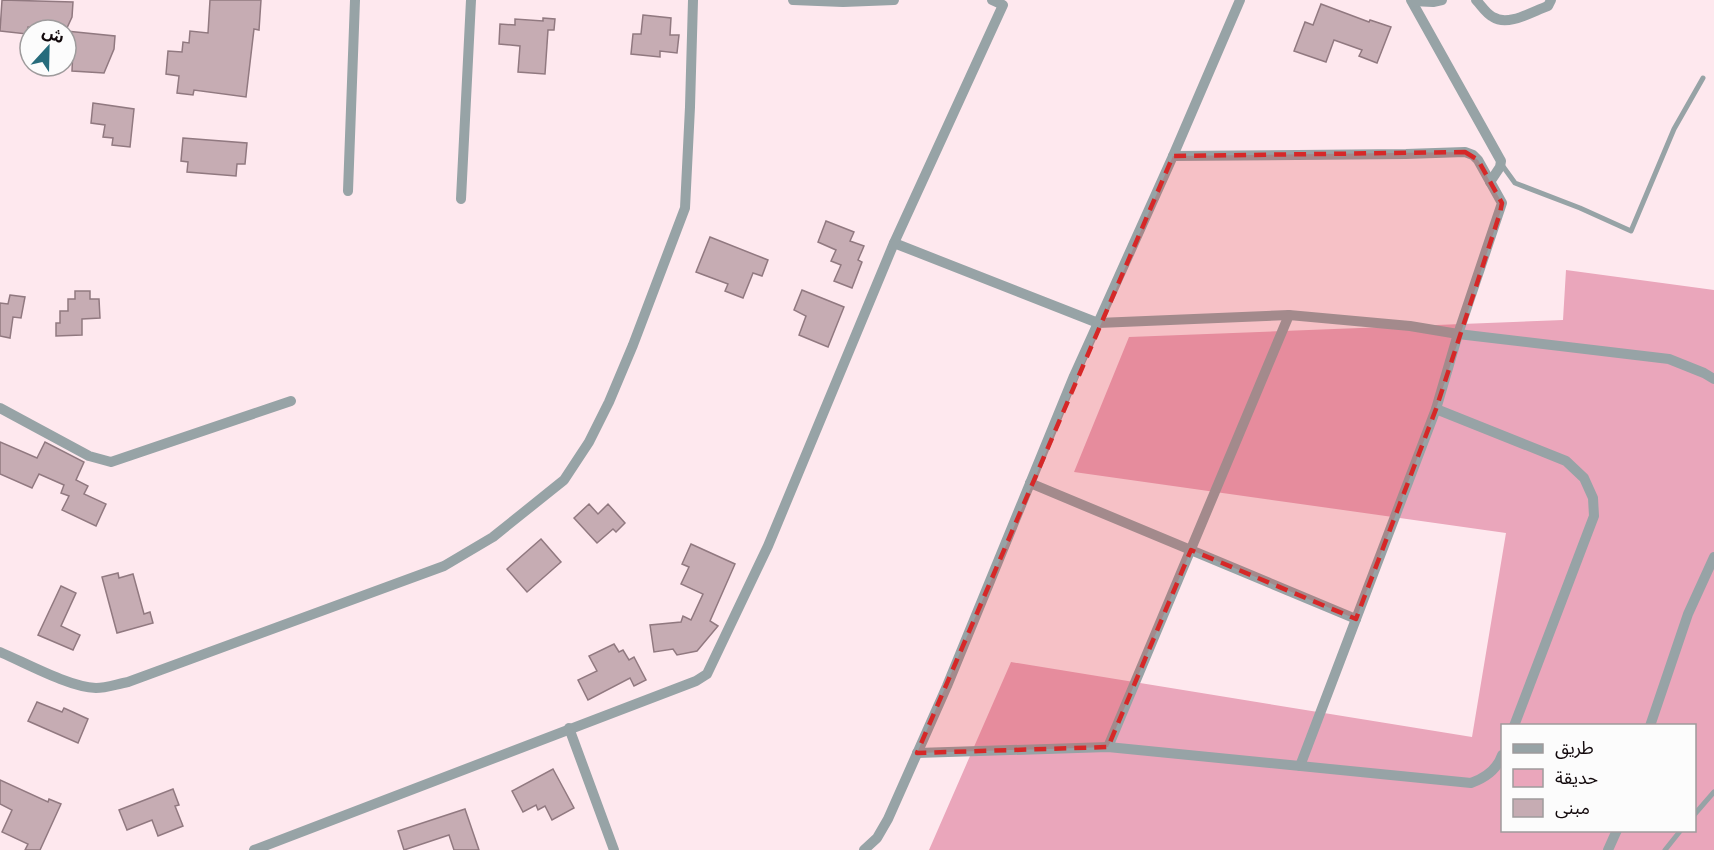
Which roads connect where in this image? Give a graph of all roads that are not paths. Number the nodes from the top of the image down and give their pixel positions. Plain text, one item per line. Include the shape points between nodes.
1 (355, 0) edge
2 (471, 0) edge
3 (693, 0) edge
4 (793, 0) edge
5 (894, 0) edge
6 (992, 0) edge
7 (1240, 0) edge
8 (1412, 0) edge
9 (1442, 0) edge
10 (1476, 0) edge
11 (1551, 0) edge
12 (1703, 78) dead end
13 (1173, 156) junction
14 (1501, 164) junction
15 (1490, 182) junction
16 (348, 191) dead end
17 (461, 199) dead end
18 (894, 243) junction
19 (1289, 315) junction
20 (1098, 323) junction
21 (1458, 334) junction
22 (1714, 379) edge
23 (291, 400) dead end
24 (0, 408) edge
25 (1436, 409) junction
26 (1030, 483) junction
27 (1191, 550) junction
28 (1714, 557) edge
29 (1356, 619) junction
30 (0, 652) edge
31 (1515, 724) edge
32 (1651, 724) edge
33 (569, 728) junction
34 (1108, 747) junction
35 (917, 753) junction
36 (1501, 759) edge
37 (1300, 766) junction
38 (1714, 792) edge
39 (1696, 814) edge
40 (1617, 832) edge
41 (1680, 832) edge
42 (254, 850) edge
43 (614, 850) edge
44 (864, 850) edge
45 (1608, 850) edge
46 (1665, 850) edge

1 - 16 street
2 - 17 street
3 - 30 street via 685,208 609,402 564,480 493,537 444,566 128,682 86,687
4 - 5 street
6 - 18 street via 1003,5
7 - 13 street
8 - 9 street
8 - 14 street
10 - 11 street via 1501,21 1548,6
12 - 14 lane via 1674,129 1631,231 1515,183
13 - 15 street via 1465,152 1478,160
13 - 20 street
14 - 15 street
15 - 21 street via 1502,203
18 - 20 street
18 - 33 street via 772,537 709,672 696,681
19 - 20 street
19 - 21 street
19 - 27 street
20 - 26 street
21 - 22 street via 1669,359
21 - 25 street
23 - 24 street via 111,462 89,456
25 - 29 street
25 - 31 street via 1566,460 1584,478 1593,498 1594,516
26 - 27 street
26 - 35 street
27 - 29 street
27 - 34 street
28 - 32 street via 1688,614
29 - 37 street
33 - 42 street
33 - 43 street
34 - 35 street
34 - 37 street
35 - 44 street via 882,831
36 - 37 street via 1485,778 1471,783
38 - 39 lane
40 - 45 street
41 - 46 lane

